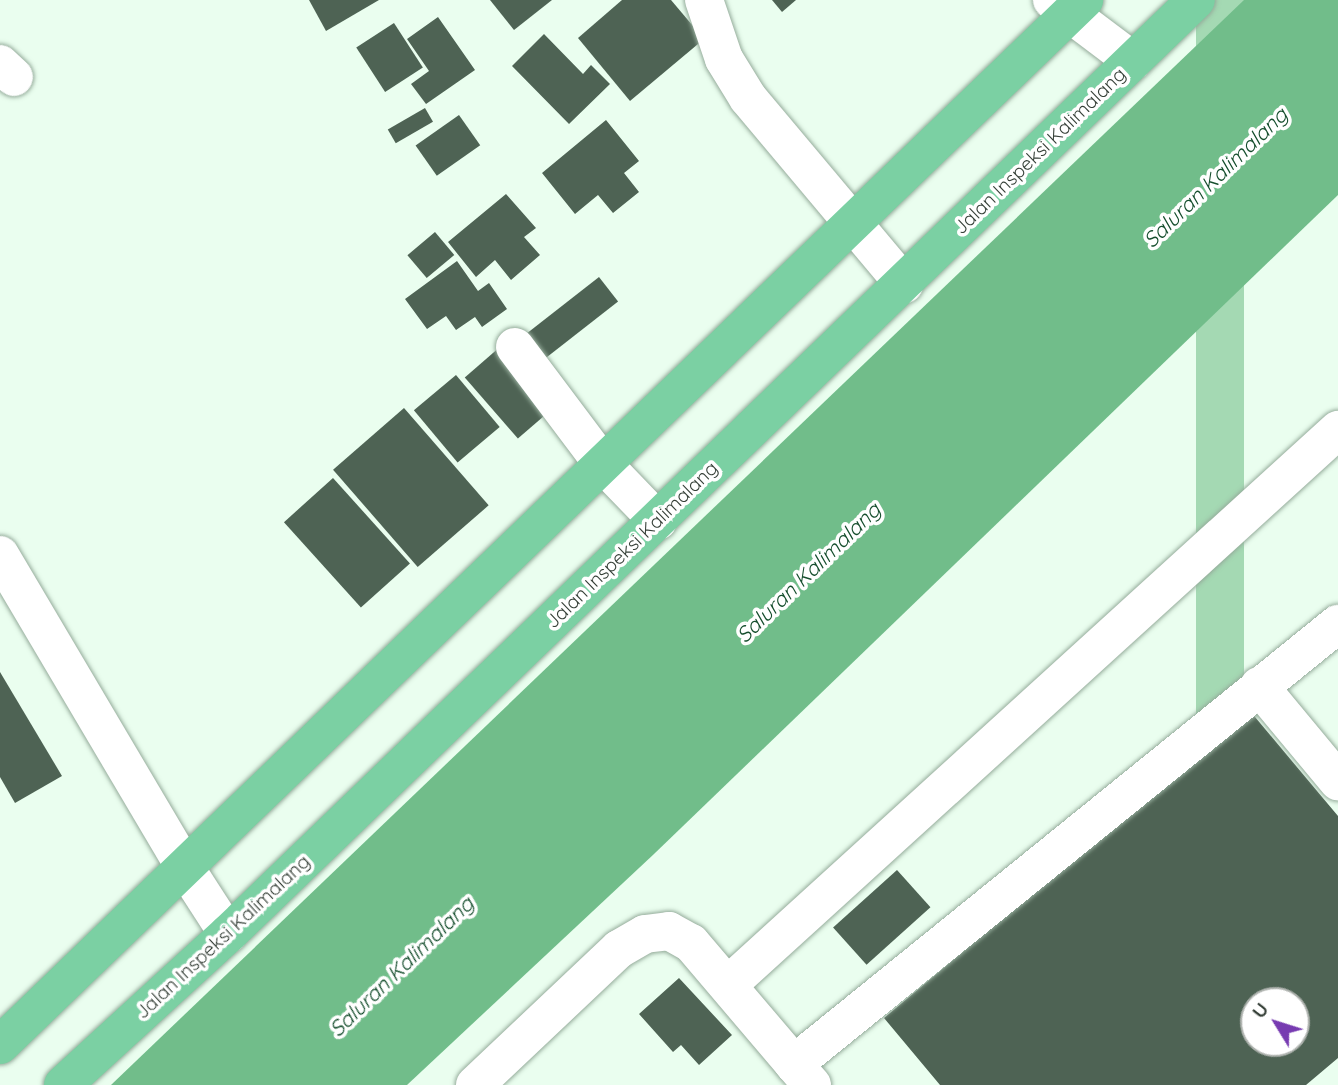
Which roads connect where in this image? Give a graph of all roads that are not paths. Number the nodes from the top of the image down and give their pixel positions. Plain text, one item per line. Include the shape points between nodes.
1 (704, 0) edge
2 (1196, 0) edge
3 (1069, 4) edge
4 (1133, 61) junction
5 (852, 223) junction
6 (904, 284) junction
7 (515, 347) dead end
8 (1338, 430) edge
9 (603, 464) junction
10 (658, 521) junction
11 (0, 555) edge
12 (1338, 624) edge
13 (1259, 686) junction
14 (1338, 781) edge
15 (184, 866) junction
16 (228, 934) junction
17 (728, 985) junction
18 (0, 1045) edge
19 (803, 1074) edge
20 (63, 1085) edge
21 (475, 1085) edge

1 - 5 street via 724,60 748,98
2 - 4 main road, Jalan Inspeksi Kalimalang
3 - 4 street
3 - 5 main road
4 - 6 main road, Jalan Inspeksi Kalimalang
5 - 6 street
5 - 9 main road
6 - 10 main road, Jalan Inspeksi Kalimalang
7 - 9 street
8 - 17 street
9 - 10 street
9 - 15 main road
10 - 16 main road, Jalan Inspeksi Kalimalang
11 - 15 street
12 - 13 street
13 - 14 street
13 - 19 street
15 - 16 street
15 - 18 main road
16 - 20 main road, Jalan Inspeksi Kalimalang
17 - 19 street
17 - 21 street via 691,943 669,931 645,934 619,949

